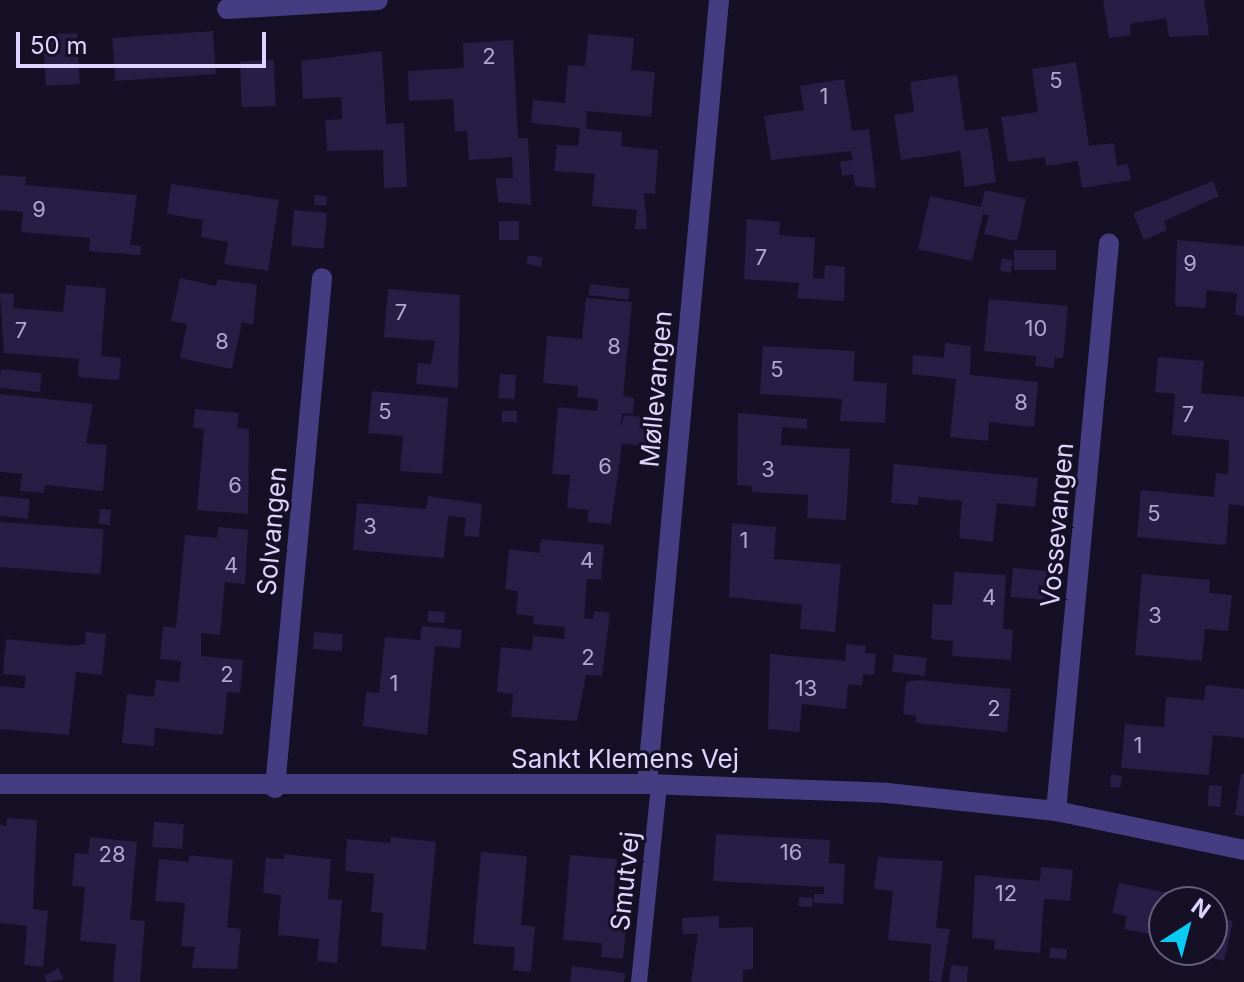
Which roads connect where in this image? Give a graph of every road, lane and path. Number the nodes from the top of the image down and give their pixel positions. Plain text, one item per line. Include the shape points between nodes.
1 (378, 0) edge
2 (719, 0) edge
3 (227, 9) dead end
4 (1109, 243) dead end
5 (322, 278) dead end
6 (0, 784) edge
7 (653, 784) junction
8 (275, 788) junction
9 (1056, 811) junction
10 (1244, 850) edge
11 (639, 982) edge

1 - 3 street
2 - 7 street, Møllevangen
4 - 9 street, Vossevangen
5 - 8 street, Solvangen
6 - 8 street, Sankt Klemens Vej
7 - 8 street, Sankt Klemens Vej
7 - 9 street, Sankt Klemens Vej via 887,793
7 - 11 lane, Smutvej
9 - 10 street, Sankt Klemens Vej

